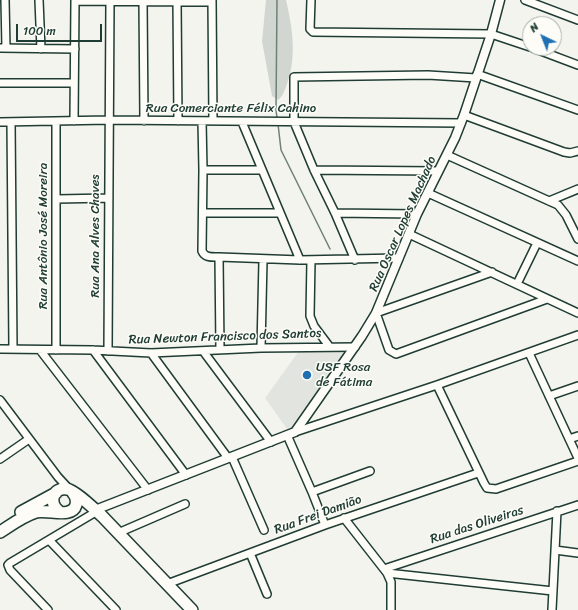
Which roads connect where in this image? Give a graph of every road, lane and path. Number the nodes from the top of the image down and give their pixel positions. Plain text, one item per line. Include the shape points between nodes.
1 (5, 0) edge
2 (40, 0) edge
3 (75, 0) edge
4 (311, 0) edge
5 (500, 0) edge
6 (525, 0) edge
7 (110, 1) junction
8 (143, 1) junction
9 (177, 1) junction
10 (212, 1) edge
11 (578, 20) edge
12 (491, 34) junction
13 (522, 45) edge
14 (3, 48) edge
15 (41, 49) junction
16 (75, 49) junction
17 (553, 56) edge
18 (578, 65) edge
19 (477, 76) junction
20 (0, 83) edge
21 (74, 83) junction
22 (578, 110) edge
23 (463, 119) junction
24 (109, 120) junction
25 (56, 121) junction
26 (74, 121) junction
27 (144, 121) junction
28 (178, 121) junction
29 (202, 121) junction
30 (213, 121) junction
31 (0, 122) edge
32 (11, 122) junction
33 (242, 122) junction
34 (294, 122) junction
35 (578, 151) edge
36 (447, 155) junction
37 (204, 170) junction
38 (262, 170) junction
39 (314, 170) junction
40 (438, 171) junction
41 (578, 189) edge
42 (428, 193) junction
43 (57, 198) junction
44 (109, 198) junction
45 (549, 201) junction
46 (203, 213) junction
47 (280, 213) junction
48 (335, 213) junction
49 (417, 214) junction
50 (409, 234) junction
51 (578, 237) edge
52 (537, 243) junction
53 (219, 257) junction
54 (399, 258) junction
55 (263, 260) junction
56 (300, 260) junction
57 (311, 260) junction
58 (355, 260) junction
59 (578, 261) edge
60 (492, 272) junction
61 (517, 284) junction
62 (547, 299) junction
63 (376, 313) junction
64 (578, 313) edge
65 (578, 335) edge
66 (329, 346) junction
67 (355, 347) junction
68 (0, 348) edge
69 (261, 348) junction
70 (13, 349) junction
71 (40, 350) junction
72 (56, 350) junction
73 (93, 350) junction
74 (220, 350) junction
75 (108, 351) junction
76 (203, 351) junction
77 (529, 353) junction
78 (151, 354) junction
79 (437, 385) junction
80 (578, 386) edge
81 (549, 396) junction
82 (1, 403) edge
83 (291, 434) junction
84 (578, 436) edge
85 (29, 438) junction
86 (569, 439) junction
87 (271, 442) junction
88 (230, 457) junction
89 (0, 459) edge
90 (578, 460) edge
91 (370, 471) dead end
92 (478, 473) junction
93 (186, 475) junction
94 (58, 477) junction
95 (148, 490) junction
96 (57, 492) junction
97 (72, 492) junction
98 (312, 492) junction
99 (185, 504) dead end
100 (578, 505) edge
101 (557, 511) junction
102 (63, 513) junction
103 (97, 513) junction
104 (344, 518) junction
105 (0, 525) edge
106 (325, 525) junction
107 (264, 530) dead end
108 (0, 532) edge
109 (118, 533) junction
110 (49, 540) junction
111 (555, 550) junction
112 (250, 553) junction
113 (578, 554) edge
114 (385, 571) junction
115 (167, 584) junction
116 (553, 591) junction
117 (267, 594) dead end
118 (48, 610) edge
119 (116, 610) edge
120 (192, 610) edge
121 (390, 610) edge
122 (552, 610) edge

1 - 14 street
2 - 15 street
3 - 7 street
3 - 16 street
4 - 12 street via 310,29 313,32
5 - 12 street, Rua Oscar Lopes Machado
6 - 11 street
7 - 8 street
7 - 24 street, Rua Ana Alves Chaves
8 - 9 street
8 - 27 street
9 - 10 street
9 - 28 street
10 - 30 street
12 - 13 street
12 - 19 street, Rua Oscar Lopes Machado
14 - 15 street
15 - 16 street
16 - 21 street
17 - 18 street
19 - 22 street
19 - 23 street, Rua Oscar Lopes Machado
19 - 34 street via 294,77
20 - 21 street
21 - 26 street
23 - 34 street, Rua Comerciante Félix Cahino
23 - 35 street, Rua Comerciante Félix Cahino via 564,152
23 - 36 street, Rua Oscar Lopes Machado
24 - 26 street, Rua Comerciante Félix Cahino
24 - 27 street, Rua Comerciante Félix Cahino
24 - 44 street, Rua Ana Alves Chaves
25 - 26 street, Rua Comerciante Félix Cahino
25 - 32 street, Rua Comerciante Félix Cahino
25 - 43 street, Rua Antônio José Moreira
27 - 28 street, Rua Comerciante Félix Cahino
28 - 29 street, Rua Comerciante Félix Cahino
29 - 30 street, Rua Comerciante Félix Cahino
29 - 37 street
30 - 33 street, Rua Comerciante Félix Cahino
31 - 32 street, Rua Comerciante Félix Cahino
32 - 70 street
33 - 34 street, Rua Comerciante Félix Cahino
33 - 38 street
34 - 39 street
36 - 40 street, Rua Oscar Lopes Machado
36 - 45 street
37 - 38 street
37 - 46 street
38 - 47 street
39 - 40 street
39 - 48 street
40 - 42 street, Rua Oscar Lopes Machado
41 - 45 street
42 - 49 street, Rua Oscar Lopes Machado
42 - 52 street
43 - 44 street
43 - 72 street, Rua Antônio José Moreira
44 - 75 street, Rua Ana Alves Chaves
45 - 51 street via 562,209
46 - 47 street
46 - 53 street via 202,251 206,256
47 - 56 street
48 - 49 street
48 - 58 street
49 - 50 street, Rua Oscar Lopes Machado
50 - 54 street, Rua Oscar Lopes Machado
50 - 60 street
52 - 59 street
52 - 61 street
53 - 55 street
53 - 74 street
54 - 58 street
54 - 63 street, Rua Oscar Lopes Machado
55 - 56 street
55 - 69 street
56 - 57 street
57 - 58 street
57 - 66 street via 310,316
60 - 61 street
60 - 63 street
61 - 62 street
62 - 63 street via 396,354 389,350
62 - 64 street
63 - 67 street, Rua Oscar Lopes Machado
65 - 77 street
66 - 67 street, Rua Newton Francisco dos Santos
66 - 69 street, Rua Newton Francisco dos Santos
67 - 83 street, Rua Oscar Lopes Machado
68 - 70 street, Rua Newton Francisco dos Santos
69 - 74 street, Rua Newton Francisco dos Santos
70 - 71 street, Rua Newton Francisco dos Santos
71 - 72 street, Rua Newton Francisco dos Santos
71 - 95 street
72 - 73 street, Rua Newton Francisco dos Santos
73 - 75 street, Rua Newton Francisco dos Santos
73 - 93 street
74 - 76 street, Rua Newton Francisco dos Santos
75 - 78 street, Rua Newton Francisco dos Santos
76 - 78 street, Rua Newton Francisco dos Santos
76 - 87 street
77 - 79 street
77 - 81 street
78 - 88 street
79 - 83 street
79 - 92 street
80 - 81 street
81 - 86 street
82 - 85 street
83 - 87 street
83 - 98 street
84 - 86 street
85 - 89 street
85 - 94 street
86 - 90 street
87 - 88 street
88 - 93 street
88 - 107 street
90 - 92 street via 496,489 490,489 484,484
91 - 98 street
92 - 104 street, Rua Frei Damião
93 - 95 street
94 - 96 street via 60,487
94 - 97 street
95 - 103 street
96 - 97 main road via 66,489
96 - 102 main road via 54,506
96 - 105 main road
97 - 102 main road via 77,499 75,507 70,512
97 - 103 main road via 86,501
98 - 106 street
99 - 109 street
100 - 101 street, Rua das Oliveiras
101 - 111 street
101 - 114 street, Rua das Oliveiras
102 - 103 main road
102 - 108 main road via 36,512
103 - 109 main road
103 - 110 street
104 - 106 street, Rua Frei Damião
104 - 114 street
106 - 112 street, Rua Frei Damião
109 - 115 main road
110 - 118 street via 8,565
110 - 119 street
111 - 113 street
111 - 116 street
112 - 115 street, Rua Frei Damião
112 - 117 street
114 - 116 street
114 - 121 street via 391,582
115 - 120 main road
116 - 122 street

